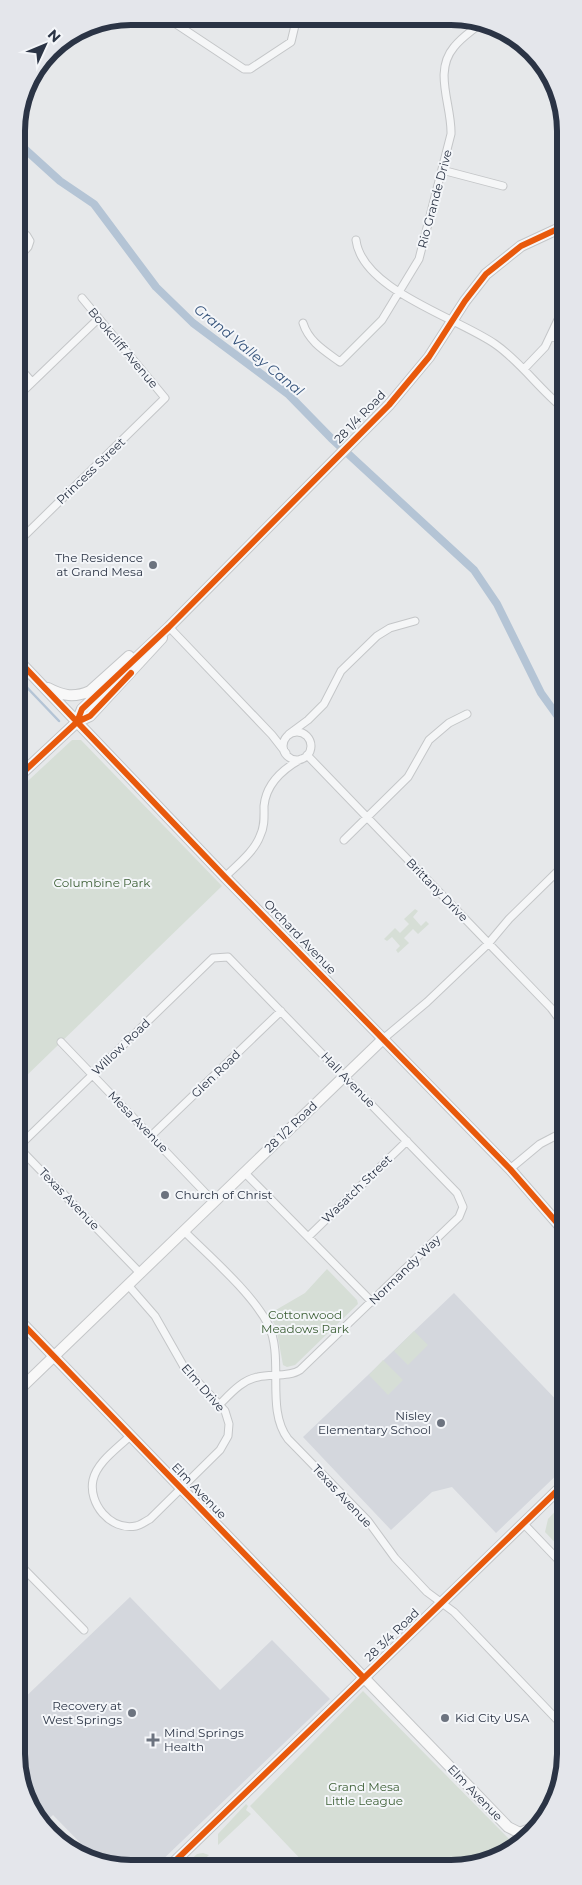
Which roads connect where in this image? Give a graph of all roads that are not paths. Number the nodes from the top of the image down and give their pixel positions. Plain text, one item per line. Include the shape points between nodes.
1 (178, 25) edge
2 (295, 25) edge
3 (475, 28) edge
4 (442, 170) junction
5 (503, 186) dead end
6 (557, 229) edge
7 (25, 234) edge
8 (356, 240) dead end
9 (25, 251) edge
10 (399, 292) junction
11 (82, 298) dead end
12 (98, 319) junction
13 (453, 321) junction
14 (303, 323) dead end
15 (557, 324) edge
16 (552, 336) junction
17 (557, 338) edge
18 (524, 369) junction
19 (25, 375) edge
20 (32, 382) junction
21 (25, 389) edge
22 (166, 398) joint
23 (557, 402) edge
24 (25, 535) edge
25 (415, 621) dead end
26 (169, 627) junction
27 (147, 645) junction
28 (25, 667) edge
29 (37, 680) junction
30 (467, 714) dead end
31 (77, 722) junction
32 (289, 734) junction
33 (286, 753) junction
34 (304, 757) junction
35 (25, 762) edge
36 (29, 766) junction
37 (25, 770) edge
38 (367, 818) junction
39 (344, 840) dead end
40 (557, 871) edge
41 (225, 877) junction
42 (488, 944) junction
43 (228, 957) joint
44 (281, 1011) junction
45 (557, 1016) edge
46 (383, 1039) junction
47 (61, 1042) dead end
48 (93, 1075) junction
49 (344, 1076) junction
50 (557, 1135) edge
51 (151, 1136) junction
52 (25, 1140) edge
53 (407, 1141) junction
54 (25, 1154) edge
55 (510, 1169) junction
56 (244, 1172) junction
57 (214, 1202) junction
58 (463, 1207) joint
59 (557, 1223) edge
60 (184, 1231) junction
61 (308, 1237) junction
62 (140, 1273) junction
63 (128, 1285) junction
64 (372, 1302) junction
65 (25, 1326) edge
66 (54, 1357) junction
67 (275, 1374) junction
68 (25, 1384) edge
69 (220, 1404) junction
70 (130, 1436) junction
71 (181, 1490) junction
72 (557, 1491) edge
73 (523, 1523) junction
74 (557, 1559) edge
75 (25, 1570) edge
76 (442, 1602) junction
77 (84, 1630) dead end
78 (364, 1678) junction
79 (557, 1719) edge
80 (526, 1829) edge
81 (518, 1832) joint
82 (176, 1860) edge

1 - 2 street via 244,69 250,69 286,48
3 - 4 street, Rio Grande Drive via 453,48 444,69 451,123
4 - 5 street
4 - 10 street, Rio Grande Drive via 419,259
6 - 13 street, 28 1/4 Road via 503,259 480,282
7 - 9 street via 30,239
8 - 10 street via 363,260
10 - 13 street
10 - 14 street, Rio Grande Drive via 382,320 340,362 306,334
11 - 12 street, Bookcliff Avenue
12 - 20 street
12 - 22 street, Bookcliff Avenue
13 - 18 street via 494,343
13 - 26 street, 28 1/4 Road via 404,389
15 - 16 street
16 - 17 street
16 - 18 street
18 - 23 street
19 - 20 street
20 - 21 street
22 - 24 street, Princess Street
25 - 32 street via 390,628 377,636 342,672 324,704
26 - 27 street, 28 1/4 Road
26 - 31 street, 28 1/4 Road via 155,648 90,716
26 - 33 street
27 - 29 street via 123,660 83,695 63,695
27 - 31 street, 28 1/4 Road via 82,709
28 - 29 street, Orchard Avenue
29 - 31 street, Orchard Avenue
30 - 38 street via 449,723 429,740 408,777
31 - 36 street, 28 1/4 Road
31 - 41 street, Orchard Avenue
32 - 33 street via 283,745
32 - 34 street via 302,732 309,738 311,747
33 - 34 street via 290,758
34 - 38 street, Brittany Drive
34 - 41 street via 285,769 272,783 265,799 264,824 258,841
35 - 36 street
36 - 37 street, 28 1/4 Road
38 - 39 street
38 - 42 street, Brittany Drive
40 - 42 street, 28 1/2 Road via 509,918
41 - 46 street, Orchard Avenue
42 - 45 street, Brittany Drive
42 - 46 street, 28 1/2 Road
43 - 44 street, Hall Avenue
43 - 48 street, Willow Road via 212,958
44 - 49 street, Hall Avenue
44 - 51 street, Glen Road
46 - 49 street, 28 1/2 Road
46 - 55 street, Orchard Avenue
47 - 48 street, Mesa Avenue
48 - 51 street, Mesa Avenue
48 - 52 street, Willow Road
49 - 53 street, Hall Avenue
49 - 56 street, 28 1/2 Road
50 - 55 street via 540,1144
51 - 57 street, Mesa Avenue
53 - 58 street, Hall Avenue via 457,1193
53 - 61 street, Wasatch Street
54 - 62 street, Texas Avenue
55 - 59 street, Orchard Avenue
56 - 57 street, 28 1/2 Road
56 - 61 street
57 - 60 street, 28 1/2 Road
58 - 64 street, Normandy Way via 455,1221
60 - 62 street, 28 1/2 Road
60 - 67 street, Texas Avenue via 244,1292 268,1325
61 - 64 street
62 - 63 street, 28 1/2 Road
63 - 66 street, 28 1/2 Road
63 - 69 street, Elm Drive via 155,1316 184,1368
64 - 67 street, Normandy Way via 296,1373
65 - 66 street, Elm Avenue
66 - 68 street, 28 1/2 Road
66 - 70 street, Elm Avenue
67 - 69 street, Normandy Way via 249,1380
67 - 76 street, Texas Avenue via 283,1432 368,1521 394,1558 427,1592
69 - 71 street, Elm Drive via 229,1424 225,1443
70 - 71 street, Elm Avenue
70 - 71 street via 98,1467 93,1480 93,1498 104,1516 121,1525 135,1526 150,1519
71 - 78 street, Elm Avenue
72 - 73 street, 28 3/4 Road
73 - 74 street
73 - 76 street, 28 3/4 Road
75 - 77 street
76 - 78 street, 28 3/4 Road
76 - 79 street, Texas Avenue
78 - 81 street, Elm Avenue via 508,1827
78 - 82 street, 28 3/4 Road
80 - 81 street

